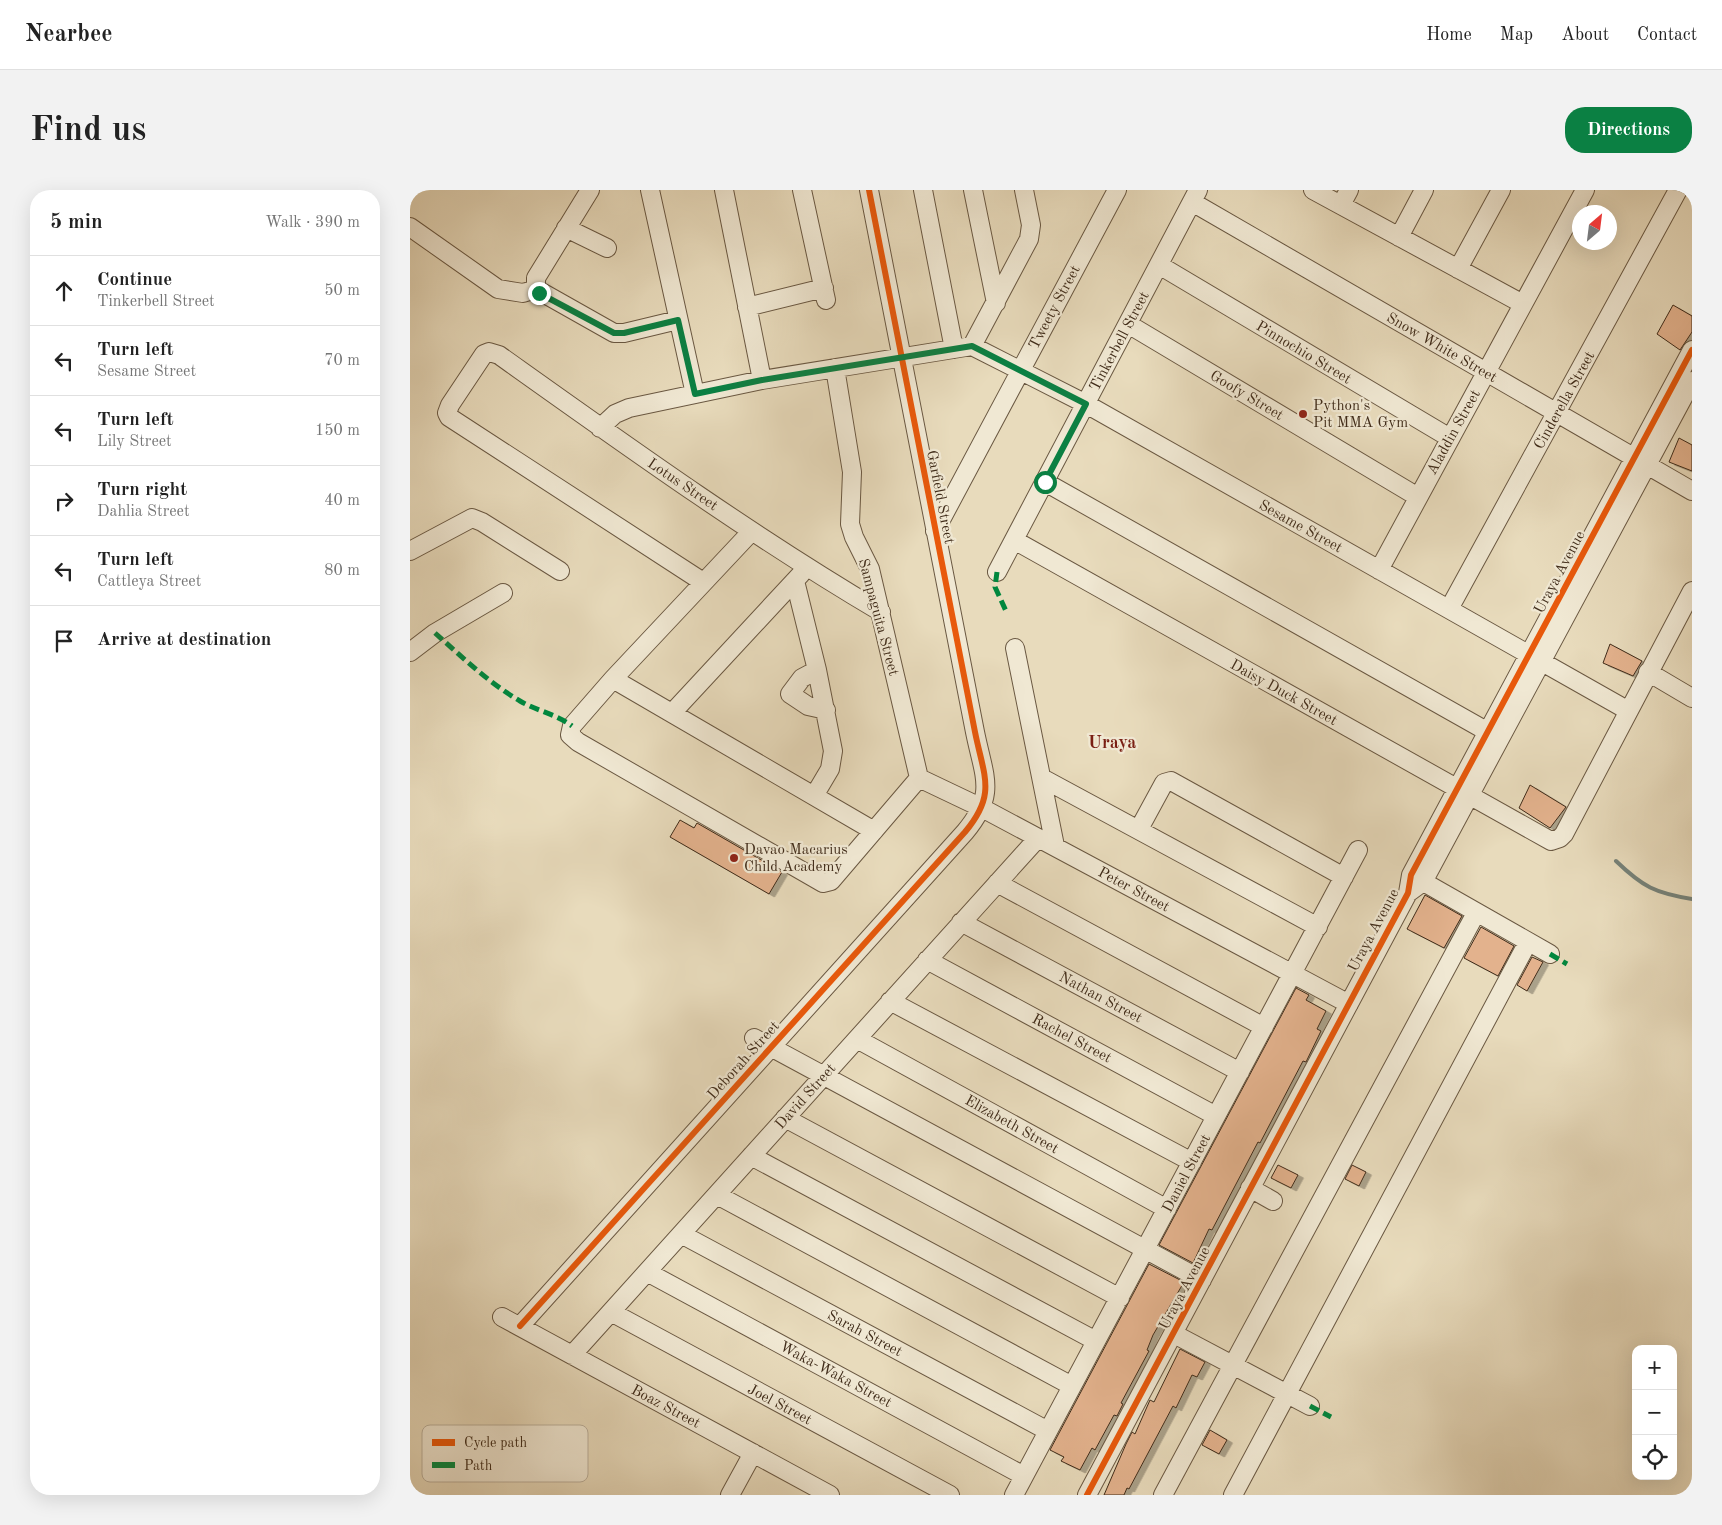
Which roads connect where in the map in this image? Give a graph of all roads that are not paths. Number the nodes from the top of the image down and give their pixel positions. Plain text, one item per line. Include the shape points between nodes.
1 (590, 190) edge
2 (650, 190) edge
3 (724, 190) edge
4 (802, 190) edge
5 (869, 190) edge
6 (923, 190) edge
7 (973, 190) edge
8 (1024, 190) edge
9 (1117, 190) edge
10 (1313, 190) edge
11 (1424, 190) edge
12 (1501, 190) edge
13 (1585, 190) edge
14 (1678, 190) edge
15 (1195, 196) edge
16 (1345, 198) edge
17 (410, 226) edge
18 (566, 228) junction
19 (1399, 236) junction
20 (608, 248) dead end
21 (1159, 265) junction
22 (1458, 269) junction
23 (536, 289) junction
24 (996, 303) junction
25 (1523, 304) junction
26 (748, 307) junction
27 (678, 320) junction
28 (1128, 324) junction
29 (972, 346) junction
30 (954, 349) junction
31 (1692, 350) edge
32 (902, 357) junction
33 (835, 368) junction
34 (1020, 370) junction
35 (1486, 372) junction
36 (762, 380) junction
37 (1692, 381) edge
38 (695, 394) junction
39 (1682, 396) edge
40 (1086, 404) junction
41 (1557, 413) junction
42 (600, 428) junction
43 (1450, 438) junction
44 (1641, 461) junction
45 (1045, 482) junction
46 (1692, 491) edge
47 (1418, 498) junction
48 (752, 531) junction
49 (935, 531) junction
50 (1014, 540) junction
51 (410, 551) edge
52 (1379, 570) junction
53 (560, 571) dead end
54 (997, 572) dead end
55 (800, 575) junction
56 (703, 582) junction
57 (1692, 591) edge
58 (503, 593) dead end
59 (1449, 609) junction
60 (881, 612) junction
61 (1015, 648) dead end
62 (410, 652) edge
63 (1535, 658) junction
64 (817, 670) junction
65 (1648, 672) junction
66 (612, 679) junction
67 (1692, 698) edge
68 (826, 710) junction
69 (1627, 710) junction
70 (672, 714) junction
71 (1494, 736) junction
72 (918, 778) junction
73 (1042, 778) junction
74 (1463, 793) junction
75 (814, 796) junction
76 (982, 808) junction
77 (1139, 829) junction
78 (874, 831) junction
79 (1038, 838) junction
80 (1055, 846) junction
81 (1358, 850) dead end
82 (1344, 877) junction
83 (1417, 878) junction
84 (997, 883) junction
85 (1476, 912) junction
86 (961, 922) junction
87 (1318, 927) junction
88 (1528, 942) junction
89 (1550, 954) dead end
90 (927, 960) junction
91 (1293, 974) junction
92 (890, 1002) junction
93 (1349, 1004) junction
94 (1264, 1027) junction
95 (754, 1038) dead end
96 (857, 1039) junction
97 (771, 1047) junction
98 (1240, 1072) junction
99 (824, 1076) junction
100 (1216, 1116) junction
101 (785, 1118) junction
102 (751, 1156) junction
103 (1192, 1162) junction
104 (1250, 1188) junction
105 (716, 1195) junction
106 (1273, 1200) dead end
107 (1167, 1209) junction
108 (681, 1234) junction
109 (1145, 1249) junction
110 (647, 1272) junction
111 (1202, 1280) junction
112 (1120, 1298) junction
113 (611, 1312) junction
114 (502, 1317) dead end
115 (520, 1326) junction
116 (1174, 1334) junction
117 (1096, 1341) junction
118 (572, 1355) junction
119 (1233, 1365) junction
120 (1072, 1386) junction
121 (1287, 1394) junction
122 (1310, 1406) dead end
123 (1048, 1431) junction
124 (753, 1453) junction
125 (1024, 1476) junction
126 (730, 1495) edge
127 (830, 1495) edge
128 (950, 1495) edge
129 (1014, 1495) edge
130 (1087, 1495) edge
131 (1163, 1495) edge
132 (1233, 1495) edge

1 - 18 street
2 - 27 street
3 - 26 street
4 - 26 street via 825,294
5 - 32 street, Garfield Street
6 - 30 street
7 - 24 street
8 - 24 street via 1031,235
9 - 34 street, Tweety Street
10 - 16 street
11 - 19 street
12 - 22 street
13 - 25 street, Aladdin Street
14 - 41 street, Cinderella Street
15 - 21 street, Tinkerbell Street
15 - 35 street, Snow White Street
16 - 19 street
17 - 23 street via 498,288 523,293
18 - 20 street
18 - 23 street via 536,278
19 - 22 street
21 - 28 street, Tinkerbell Street
21 - 43 street, Pinnochio Street
22 - 25 street
23 - 27 street via 614,333
24 - 29 street
25 - 35 street, Aladdin Street
26 - 36 street
27 - 38 street
28 - 40 street, Tinkerbell Street
28 - 47 street, Goofy Street
29 - 30 street
29 - 34 street, Sesame Street
30 - 32 street
31 - 39 street, Uraya Avenue
32 - 33 street
32 - 49 street, Garfield Street
33 - 36 street
33 - 60 street, Sampaguita Street via 852,472 850,524 870,569
34 - 40 street, Sesame Street
34 - 49 street, Tweety Street
35 - 41 street, Snow White Street
35 - 43 street, Aladdin Street
36 - 38 street
37 - 39 street, Uraya Avenue
38 - 42 street via 621,411
39 - 44 street, Uraya Avenue
40 - 45 street, Tinkerbell Street
40 - 52 street, Sesame Street
41 - 44 street, Snow White Street
41 - 59 street, Cinderella Street
42 - 48 street, Lotus Street
42 - 56 street, Lotus Street via 499,355 489,352 481,358 447,413 452,420
43 - 47 street, Aladdin Street
44 - 46 street, Snow White Street
44 - 63 street, Uraya Avenue
45 - 50 street, Tinkerbell Street
45 - 71 street
47 - 52 street, Aladdin Street
48 - 55 street, Lotus Street
48 - 56 street
49 - 76 street, Garfield Street via 986,788
50 - 54 street, Tinkerbell Street
50 - 74 street, Daisy Duck Street
51 - 53 street via 472,518
52 - 59 street, Sesame Street
55 - 60 street, Lotus Street
55 - 64 street
55 - 70 street
56 - 66 street
57 - 65 street
58 - 62 street
59 - 63 street, Sesame Street
60 - 72 street, Sampaguita Street
61 - 73 street
63 - 69 street, Sesame Street
63 - 71 street, Uraya Avenue
64 - 68 street
64 - 68 street via 783,695
65 - 67 street
65 - 69 street
66 - 70 street
66 - 78 street via 572,726 570,735 586,747 825,883 831,881
68 - 75 street via 833,759
69 - 74 street, Daisy Duck Street via 1564,834 1556,840 1546,840
70 - 75 street
71 - 74 street, Uraya Avenue
72 - 76 street, Peter Street
72 - 78 street
73 - 77 street
73 - 80 street
74 - 83 street, Uraya Avenue
75 - 78 street
76 - 79 street, Peter Street
76 - 97 street, Deborah Street via 965,832
77 - 82 street via 1164,783 1171,781
77 - 87 street
79 - 80 street, Peter Street
79 - 84 street, David Street
80 - 91 street, Peter Street
81 - 82 street, Daniel Street
82 - 87 street, Daniel Street
83 - 85 street
83 - 93 street, Uraya Avenue
84 - 86 street, David Street
84 - 94 street
85 - 88 street
85 - 119 street
86 - 90 street, David Street
86 - 98 street, Nathan Street
87 - 91 street, Daniel Street
88 - 89 street
88 - 121 street
90 - 92 street, David Street
90 - 100 street, Rachel Street
91 - 93 street, Peter Street
91 - 94 street, Daniel Street
92 - 96 street, David Street
92 - 103 street
93 - 104 street, Uraya Avenue
94 - 98 street, Daniel Street
95 - 97 street
96 - 99 street, David Street
96 - 107 street, Elizabeth Street
97 - 99 street
97 - 115 street, Deborah Street
98 - 100 street, Daniel Street
99 - 101 street, David Street
99 - 109 street
100 - 103 street, Daniel Street
101 - 102 street, David Street
101 - 112 street
102 - 105 street, David Street
102 - 117 street
103 - 107 street, Daniel Street
104 - 106 street
104 - 111 street, Uraya Avenue
105 - 108 street, David Street
105 - 120 street
107 - 109 street, Daniel Street
108 - 110 street, David Street
108 - 123 street, Sarah Street
109 - 111 street
109 - 112 street, Daniel Street
110 - 113 street, David Street
110 - 125 street, Waka-Waka Street
111 - 116 street, Uraya Avenue
112 - 117 street, Daniel Street
113 - 118 street, David Street
113 - 128 street, Joel Street
114 - 115 street, Boaz Street
115 - 118 street, Boaz Street
116 - 119 street
116 - 130 street, Uraya Avenue
117 - 120 street, Daniel Street
118 - 124 street, Boaz Street
119 - 121 street
119 - 131 street
120 - 123 street, Daniel Street
121 - 122 street
121 - 132 street
123 - 125 street, Daniel Street
124 - 126 street
124 - 127 street, Boaz Street
125 - 129 street, Daniel Street

